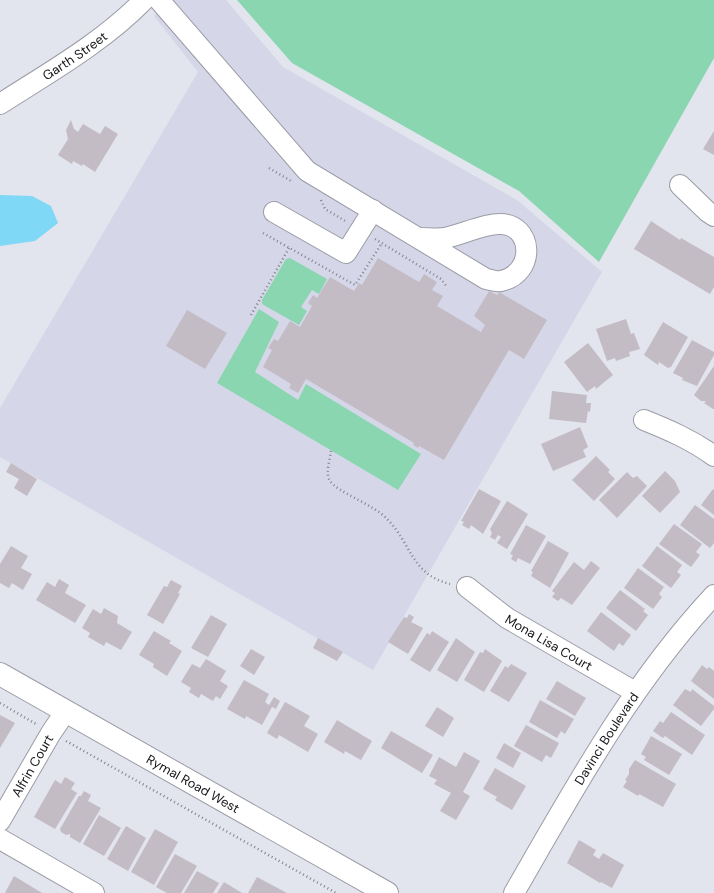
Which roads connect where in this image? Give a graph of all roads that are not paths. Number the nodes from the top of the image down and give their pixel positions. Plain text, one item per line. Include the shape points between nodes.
1 (144, 0) edge
2 (159, 0) edge
3 (0, 104) edge
4 (680, 185) dead end
5 (373, 210) junction
6 (274, 212) dead end
7 (714, 216) edge
8 (421, 238) junction
9 (644, 420) dead end
10 (714, 456) edge
11 (467, 587) road end
12 (714, 595) edge
13 (0, 674) edge
14 (635, 692) junction
15 (66, 711) junction
16 (0, 821) edge
17 (0, 839) edge
18 (94, 893) edge
19 (387, 893) edge
20 (514, 893) edge

1 - 3 street, Garth Street via 72,59
2 - 5 street via 307,171
4 - 7 street
5 - 6 street via 346,253
5 - 8 street
8 - 8 street via 486,279 501,282 523,266 527,255 525,241 519,234 511,226 499,224 445,238
9 - 10 street via 676,433
11 - 14 street, Mona Lisa Court via 507,618
12 - 14 street, Davinci Boulevard
13 - 15 main road, Rymal Road West
14 - 20 street, Davinci Boulevard via 594,755
15 - 16 street, Alfrin Court
15 - 19 main road, Rymal Road West
17 - 18 street

